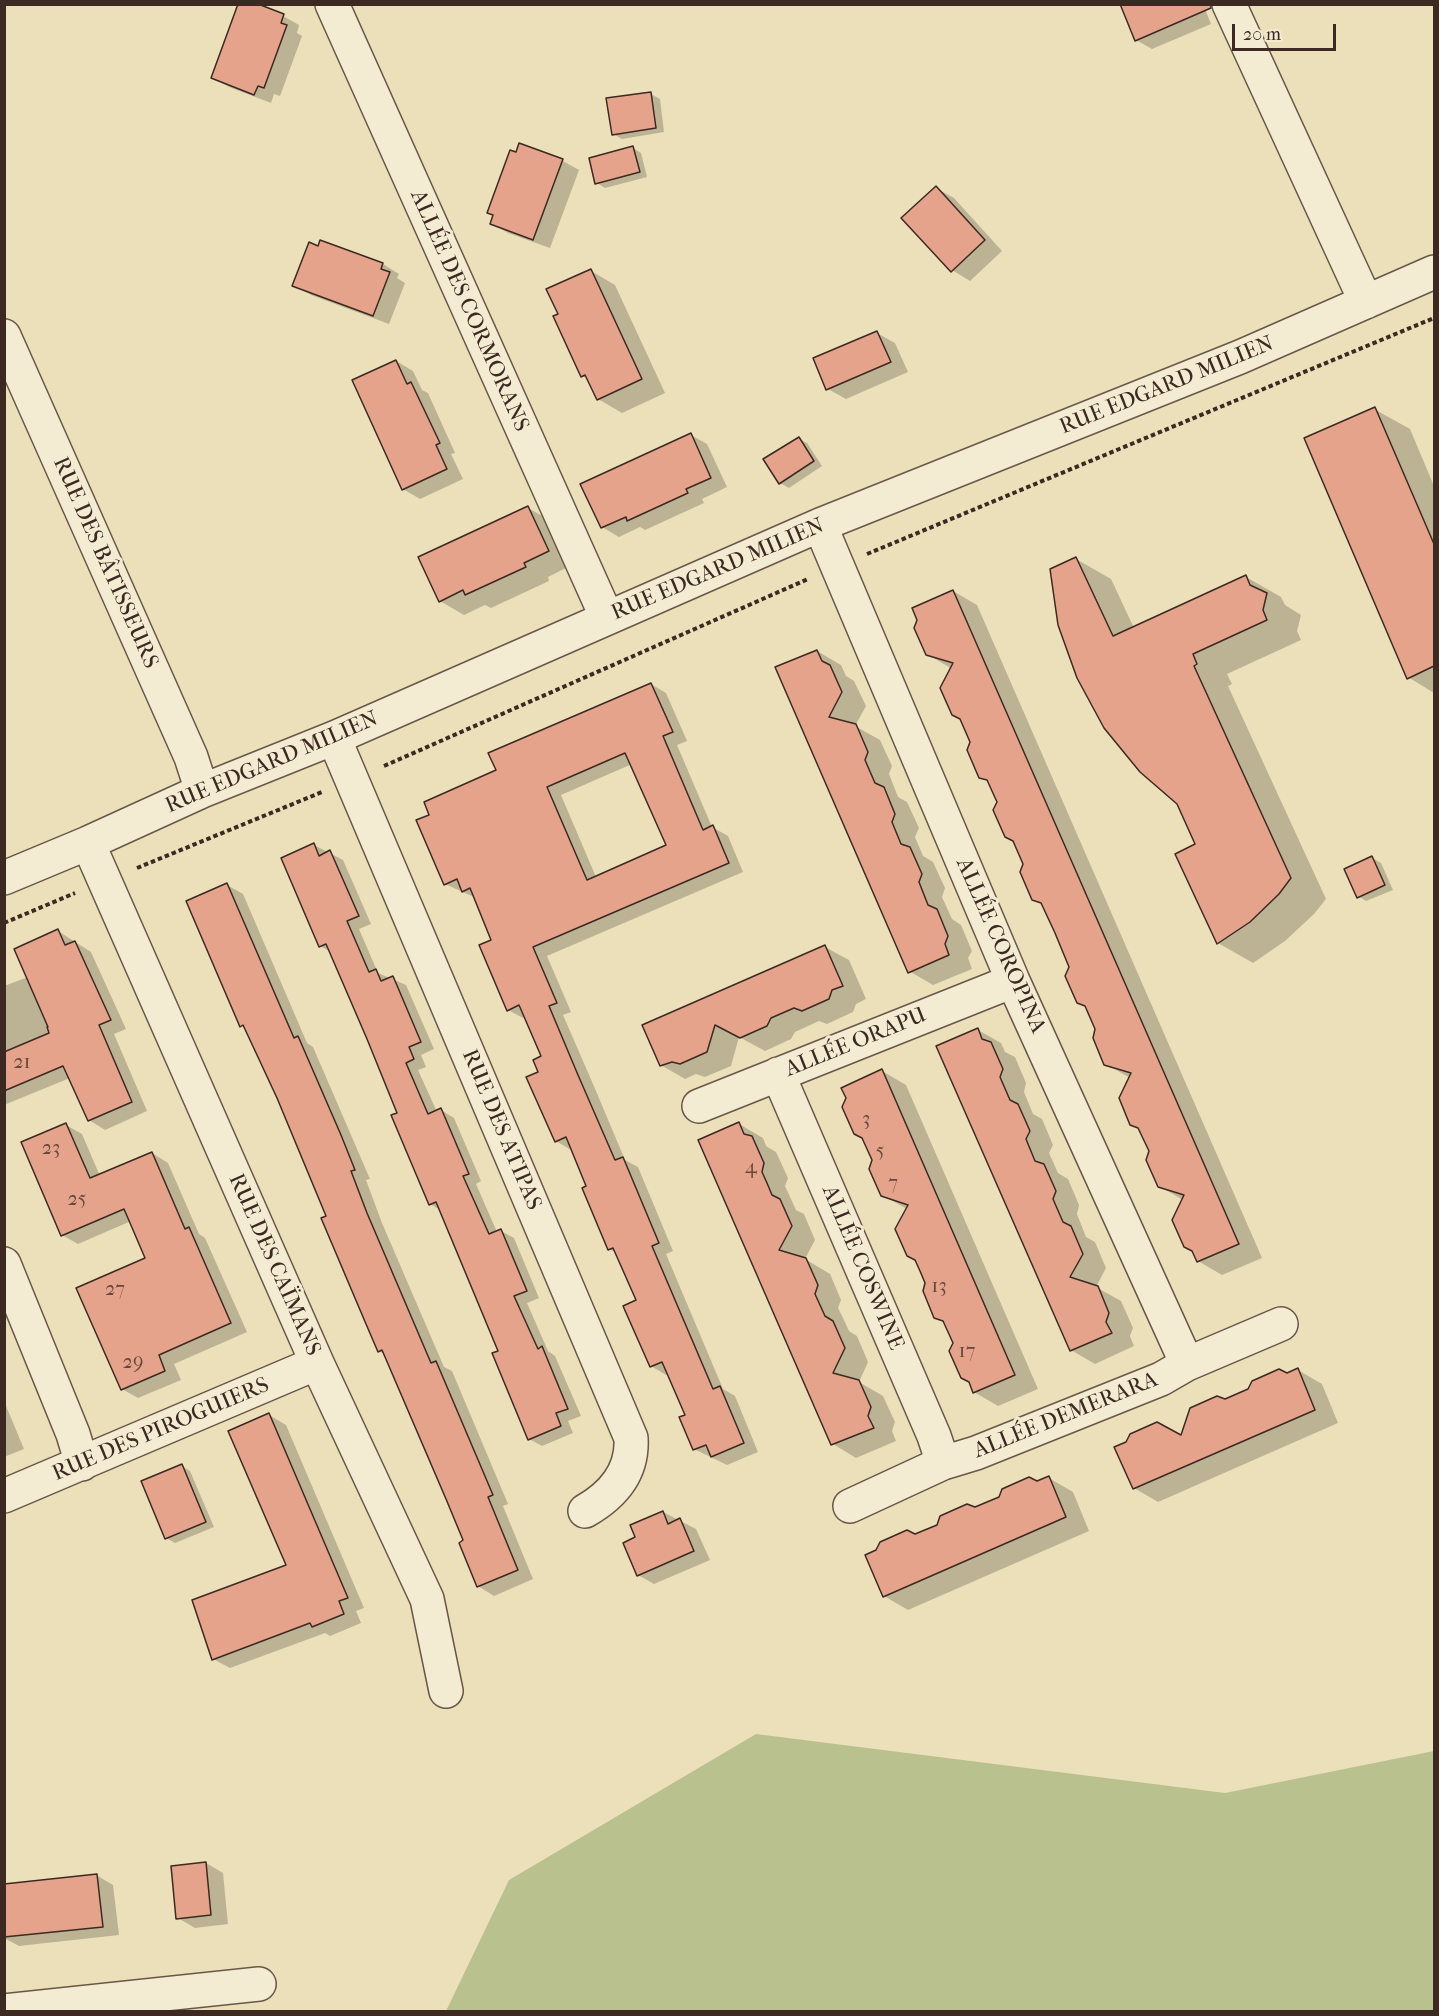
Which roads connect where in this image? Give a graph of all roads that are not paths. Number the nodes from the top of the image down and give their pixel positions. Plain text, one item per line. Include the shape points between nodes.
1 (332, 4) edge
2 (1229, 4) edge
3 (1434, 272) edge
4 (1366, 302) junction
5 (4, 336) edge
6 (820, 525) junction
7 (607, 618) junction
8 (334, 738) junction
9 (202, 791) junction
10 (88, 843) junction
11 (4, 878) edge
12 (1013, 981) junction
13 (778, 1074) junction
14 (699, 1106) dead end
15 (4, 1264) edge
16 (1281, 1324) dead end
17 (317, 1363) junction
18 (1187, 1364) junction
19 (943, 1463) junction
20 (82, 1464) junction
21 (4, 1496) edge
22 (850, 1506) dead end
23 (585, 1511) dead end
24 (446, 1692) dead end
25 (260, 1984) dead end
26 (4, 2011) edge

1 - 7 street, ALLÉE DES CORMORANS
2 - 4 street
3 - 4 street, RUE EDGARD MILIEN
4 - 6 street, RUE EDGARD MILIEN via 1240,357
5 - 9 street, RUE DES BÂTISSEURS
6 - 7 street, RUE EDGARD MILIEN
6 - 12 street, ALLÉE COROPINA
7 - 8 street, RUE EDGARD MILIEN
8 - 9 street, RUE EDGARD MILIEN
8 - 23 street, RUE DES ATIPAS via 631,1438 632,1450 623,1477 613,1491
9 - 10 street, RUE EDGARD MILIEN
10 - 11 street, RUE EDGARD MILIEN
10 - 17 street, RUE DES CAÏMANS
12 - 13 street, ALLÉE ORAPU
12 - 18 street, ALLÉE COROPINA
13 - 14 street, ALLÉE ORAPU
13 - 19 street, ALLÉE COSWINE
15 - 20 street
16 - 18 street, ALLÉE DEMERARA
17 - 20 street, RUE DES PIROGUIERS
17 - 24 street, RUE DES CAÏMANS via 427,1599
18 - 19 street, ALLÉE DEMERARA via 1161,1379
19 - 22 street, ALLÉE DEMERARA
20 - 21 street, RUE DES PIROGUIERS
25 - 26 street

